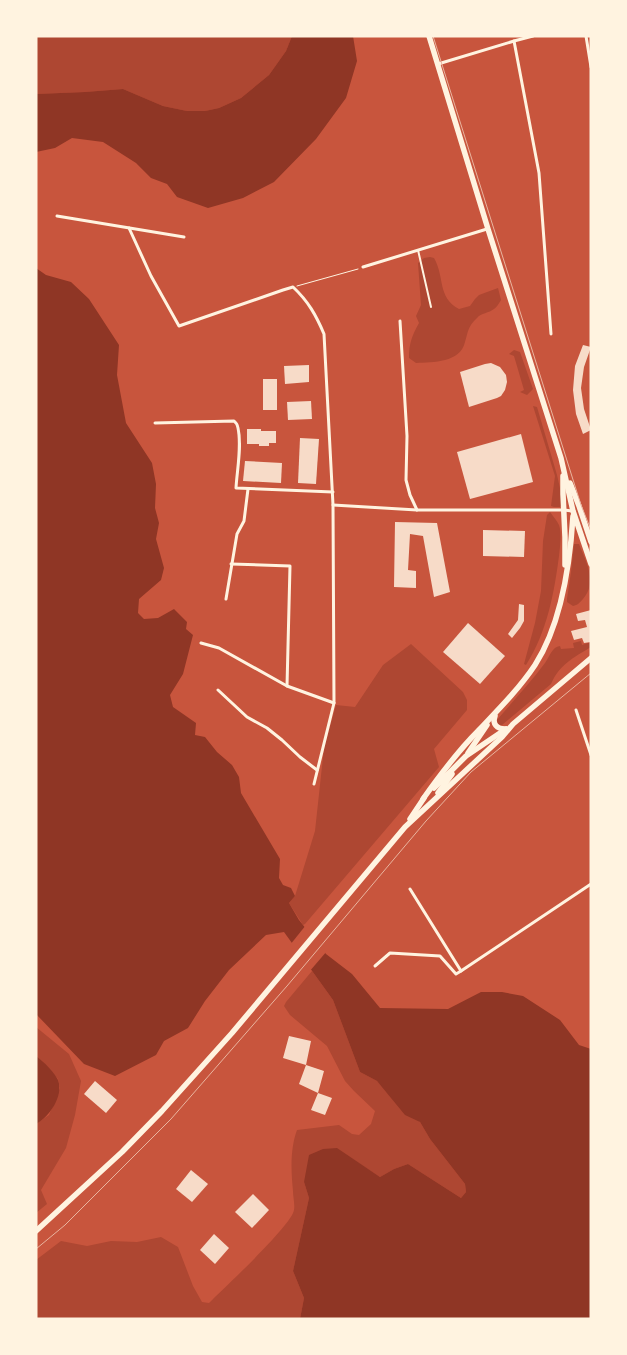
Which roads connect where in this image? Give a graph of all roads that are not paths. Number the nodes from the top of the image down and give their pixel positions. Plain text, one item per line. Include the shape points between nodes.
1 (428, 36) edge
2 (533, 36) edge
3 (586, 36) edge
4 (514, 41) junction
5 (437, 65) junction
6 (591, 67) edge
7 (57, 216) dead end
8 (129, 228) junction
9 (488, 229) junction
10 (184, 237) dead end
11 (418, 250) junction
12 (363, 267) road end
13 (431, 307) dead end
14 (400, 321) dead end
15 (551, 334) dead end
16 (155, 423) dead end
17 (564, 467) junction
18 (570, 484) junction
19 (248, 489) junction
20 (333, 492) junction
21 (333, 505) junction
22 (418, 510) junction
23 (564, 510) junction
24 (573, 511) junction
25 (590, 539) edge
26 (571, 544) junction
27 (583, 544) junction
28 (232, 564) junction
29 (591, 564) edge
30 (564, 585) junction
31 (226, 599) dead end
32 (201, 643) dead end
33 (591, 658) edge
34 (287, 686) junction
35 (218, 690) dead end
36 (334, 703) junction
37 (576, 710) dead end
38 (496, 714) junction
39 (512, 725) junction
40 (505, 729) junction
41 (591, 755) edge
42 (466, 756) junction
43 (317, 770) junction
44 (314, 784) dead end
45 (423, 799) junction
46 (429, 804) junction
47 (405, 827) junction
48 (590, 885) edge
49 (410, 889) dead end
50 (375, 966) dead end
51 (460, 970) junction
52 (36, 1231) edge

1 - 5 main road
2 - 4 street
3 - 6 street
4 - 5 street
4 - 15 street via 539,174
5 - 9 main road
7 - 8 street
8 - 10 street
8 - 20 street via 151,276 180,326 293,287 304,298 324,334
9 - 11 street
9 - 17 main road
11 - 12 street
11 - 13 lane
14 - 22 street via 407,436 406,480
16 - 19 street via 234,421 238,427 239,447 236,488
17 - 18 main road
17 - 23 main road
17 - 24 main road
18 - 24 main road
18 - 25 main road
19 - 20 street
19 - 28 street via 244,522 237,534
20 - 21 street
21 - 22 street
21 - 36 street
22 - 23 street
23 - 24 street
23 - 30 main road
24 - 25 main road via 578,514
24 - 26 main road
24 - 27 main road
26 - 27 main road via 578,541
26 - 30 main road
27 - 29 main road
28 - 31 street
28 - 34 street via 290,566
30 - 38 main road via 552,630 541,654
32 - 34 street via 219,648
33 - 39 main road
34 - 36 street
35 - 43 street via 246,717 267,728
36 - 43 street
37 - 41 street
38 - 40 main road via 493,719 495,725
38 - 42 main road
38 - 45 main road via 440,775
39 - 40 main road
39 - 46 main road
40 - 42 main road
42 - 45 main road
42 - 46 main road
43 - 44 street
45 - 47 main road
46 - 47 main road
47 - 52 main road via 279,979 162,1111
48 - 51 street
49 - 51 street
50 - 51 street via 390,953 440,956 456,974

